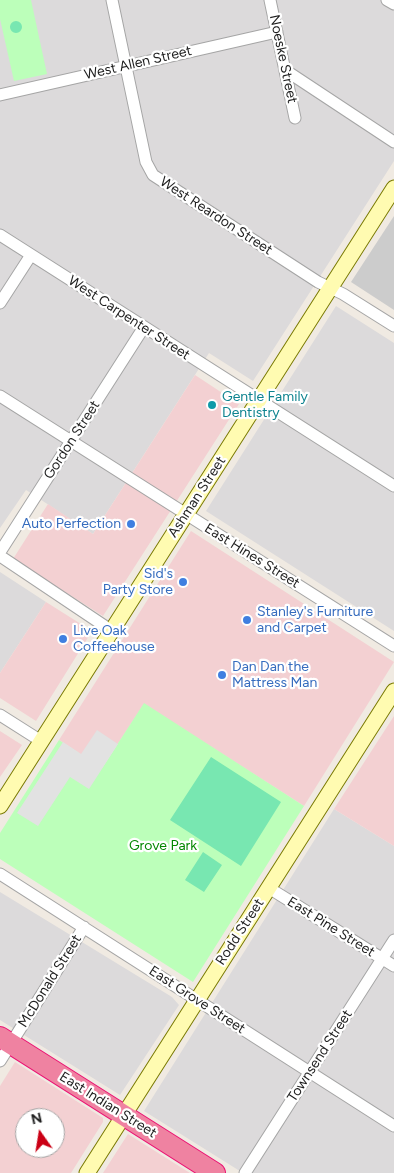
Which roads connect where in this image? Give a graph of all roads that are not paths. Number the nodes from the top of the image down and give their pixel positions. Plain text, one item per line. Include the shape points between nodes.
1 (112, 0) edge
2 (270, 0) edge
3 (387, 0) edge
4 (394, 4) edge
5 (277, 32) junction
6 (126, 66) junction
7 (285, 70) junction
8 (0, 95) edge
9 (295, 118) dead end
10 (394, 142) edge
11 (394, 188) edge
12 (0, 235) edge
13 (31, 255) junction
14 (330, 288) junction
15 (0, 303) edge
16 (394, 326) edge
17 (144, 327) junction
18 (0, 396) edge
19 (259, 400) junction
20 (71, 441) junction
21 (394, 486) edge
22 (186, 514) junction
23 (0, 554) edge
24 (112, 631) junction
25 (394, 646) edge
26 (394, 691) edge
27 (0, 715) edge
28 (42, 741) junction
29 (0, 806) edge
30 (0, 874) edge
31 (269, 888) junction
32 (84, 927) junction
33 (394, 940) edge
34 (382, 958) junction
35 (394, 966) edge
36 (197, 1000) junction
37 (5, 1040) edge
38 (0, 1060) edge
39 (309, 1073) junction
40 (123, 1115) junction
41 (394, 1126) edge
42 (87, 1173) edge
43 (215, 1173) edge
44 (245, 1173) edge

1 - 6 street, West Reardon Street
2 - 5 street, Noeske Street
3 - 4 street
5 - 6 street, West Allen Street
5 - 7 street, Noeske Street
6 - 8 street, West Allen Street
6 - 14 street, West Reardon Street via 146,162 153,175
7 - 9 street, Noeske Street
7 - 10 street
11 - 14 street, Ashman Street
12 - 13 street, West Carpenter Street
13 - 15 street
13 - 17 street, West Carpenter Street
14 - 16 street, West Reardon Street
14 - 19 street, Ashman Street
17 - 19 street, West Carpenter Street
17 - 20 street, Gordon Street
18 - 20 street, East Hines Street
19 - 21 street, West Carpenter Street
19 - 22 street, Ashman Street
20 - 22 street, East Hines Street
20 - 23 street, Gordon Street
22 - 24 street, Ashman Street
22 - 25 street, East Hines Street
23 - 24 street
24 - 28 street, Ashman Street
26 - 31 street, Rodd Street
27 - 28 street
28 - 29 street, Ashman Street
30 - 32 street, East Grove Street
31 - 34 street, East Pine Street
31 - 36 street, Rodd Street
32 - 36 street, East Grove Street
32 - 37 street, McDonald Street
33 - 34 street, Townsend Street
34 - 35 street, East Pine Street
34 - 39 street, Townsend Street
36 - 39 street, East Grove Street
36 - 40 street, Rodd Street
37 - 38 street, McDonald Street
37 - 40 highway, East Indian Street
39 - 41 street, East Grove Street
39 - 44 street, Townsend Street
40 - 42 street, Rodd Street
40 - 43 highway, East Indian Street

